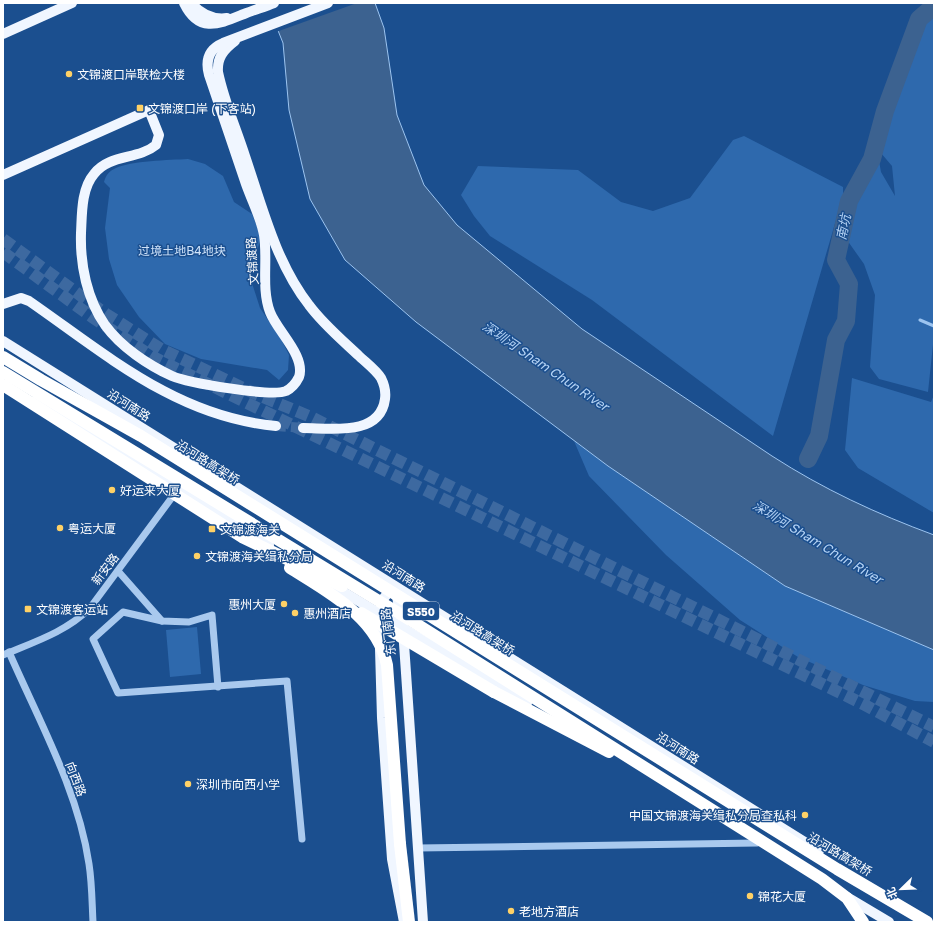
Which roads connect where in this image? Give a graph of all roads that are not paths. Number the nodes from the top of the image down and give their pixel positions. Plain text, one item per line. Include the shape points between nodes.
1 (72, 3) edge
2 (184, 3) edge
3 (191, 3) edge
4 (274, 3) edge
5 (328, 3) edge
6 (245, 14) junction
7 (252, 31) junction
8 (3, 34) edge
9 (3, 175) edge
10 (3, 304) edge
11 (3, 341) edge
12 (3, 357) edge
13 (3, 372) edge
14 (3, 379) edge
15 (3, 385) edge
16 (3, 389) edge
17 (28, 401) junction
18 (276, 426) tunnel mouth
19 (303, 428) tunnel mouth
20 (198, 463) junction
21 (179, 488) junction
22 (242, 536) junction
23 (118, 571) junction
24 (394, 586) junction
25 (339, 600) junction
26 (379, 614) junction
27 (162, 621) junction
28 (415, 623) junction
29 (403, 629) junction
30 (6, 654) edge
31 (218, 687) junction
32 (609, 752) junction
33 (302, 839) dead end
34 (757, 843) junction
35 (418, 848) junction
36 (922, 920) edge
37 (92, 922) edge
38 (404, 922) edge
39 (409, 922) edge
40 (423, 922) edge
41 (863, 922) edge
42 (889, 922) edge
43 (933, 922) edge

1 - 8 main road
2 - 6 main road via 192,16 203,23 217,24
3 - 6 main road via 197,10 211,17 224,18
4 - 6 main road
5 - 7 main road
7 - 9 main road, 文锦渡路 via 215,48 209,56 207,68 264,234 267,299 270,311 300,363 298,377 286,391 273,393 202,385 174,377 129,349 106,325 96,308 86,282 82,256 82,222 87,186 93,175 106,164 146,151 156,145 159,135 149,110
7 - 19 main road, 文锦渡路 via 226,48 220,57 218,72 272,236 292,280 308,305 377,373 385,389 380,412 362,426 346,429
10 - 18 main road via 21,298 29,301 146,381 191,406 227,418
11 - 20 main road, 沿河南路
12 - 36 highway, 沿河路高架桥 / S550, bridge via 141,436
13 - 28 highway, S550, bridge
14 - 21 main road
15 - 17 highway, bridge
16 - 17 highway, bridge
17 - 22 highway, bridge
20 - 21 street, 新安路
20 - 24 main road, 沿河南路
21 - 23 street, 新安路
21 - 26 main road
22 - 25 highway, bridge
22 - 28 highway, bridge
23 - 27 street
23 - 30 street, 新安路 via 90,608 71,624
24 - 26 main road, 东门南路 via 383,599
24 - 29 main road, 东门南路
24 - 36 main road, 沿河南路
25 - 32 highway, bridge via 494,692
25 - 39 highway, bridge via 370,628 384,651
26 - 29 main road
26 - 38 main road, 东门南路 via 382,718 392,860
27 - 31 street via 189,622 212,615
27 - 31 street via 123,612 93,639 118,693
28 - 41 highway, S550, bridge via 831,885 847,898
29 - 32 main road
29 - 35 main road, 东门南路
30 - 37 street, 向西路 via 68,785 89,865
31 - 33 street via 287,681
32 - 34 main road
34 - 35 street
34 - 42 main road
35 - 40 main road, 东门南路
36 - 43 main road, 沿河南路

